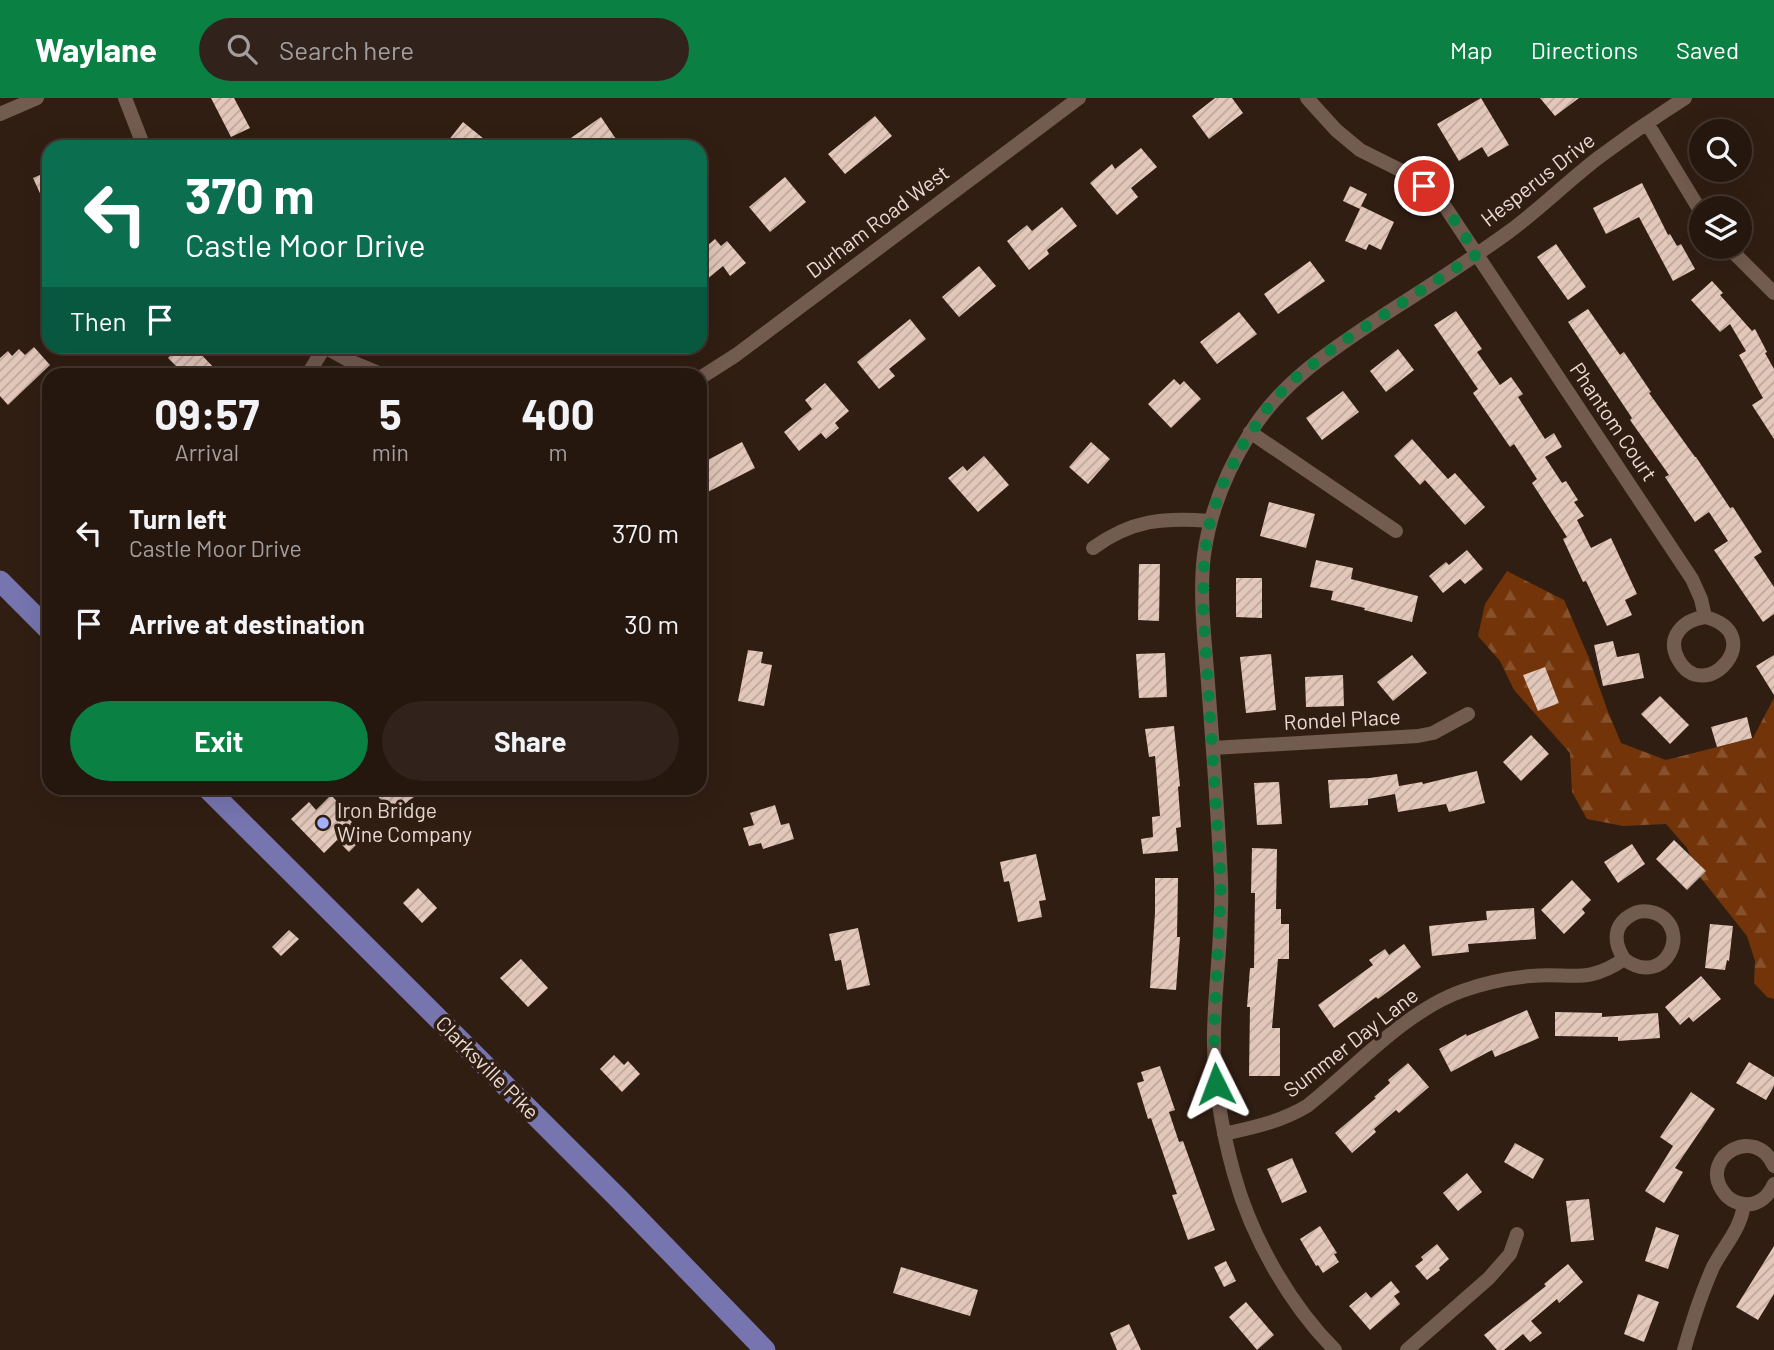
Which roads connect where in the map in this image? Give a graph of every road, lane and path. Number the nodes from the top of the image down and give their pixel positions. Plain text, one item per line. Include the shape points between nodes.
1 (37, 98) edge
2 (125, 98) edge
3 (1079, 98) edge
4 (1307, 98) edge
5 (1685, 98) edge
6 (0, 114) edge
7 (1647, 123) junction
8 (141, 140) edge
9 (1691, 196) edge
10 (1477, 254) junction
11 (1740, 259) edge
12 (1774, 293) edge
13 (337, 354) edge
14 (366, 368) edge
15 (707, 373) edge
16 (1250, 432) junction
17 (1210, 521) junction
18 (1396, 531) dead end
19 (1093, 548) dead end
20 (0, 581) edge
21 (1705, 617) junction
22 (42, 623) edge
23 (1468, 713) dead end
24 (1213, 748) junction
25 (214, 795) edge
26 (1623, 959) junction
27 (1224, 1134) junction
28 (1774, 1166) edge
29 (1774, 1184) edge
30 (1744, 1204) junction
31 (1517, 1234) dead end
32 (765, 1350) edge
33 (1335, 1350) edge
34 (1406, 1350) edge
35 (1684, 1350) edge

1 - 6 street
2 - 8 street
3 - 15 street, Durham Road West
4 - 10 street, Phantom Court via 1360,150 1424,186 1446,208
5 - 7 street, Hesperus Drive
7 - 9 street
7 - 10 street, Hesperus Drive
10 - 16 street, Hesperus Drive via 1336,346 1290,382
10 - 21 street, Phantom Court via 1692,579
11 - 12 street
13 - 14 street
16 - 17 street, Hesperus Drive
16 - 18 street
17 - 19 street via 1147,522
17 - 24 street, Hesperus Drive via 1203,609
20 - 22 main road
21 - 21 street via 1684,625 1675,646 1683,666 1701,675 1724,667 1733,645 1726,627
23 - 24 street, Rondel Place via 1418,737
24 - 27 street, Hesperus Drive via 1221,884 1214,1068
25 - 32 main road, Clarksville Pike
26 - 26 street via 1638,968 1659,965 1673,945 1669,924 1652,912 1635,912 1624,919 1616,938
26 - 27 street, Summer Day Lane via 1591,975 1531,975 1460,992 1408,1022 1289,1117
27 - 33 street, Hesperus Drive via 1248,1217 1303,1313
28 - 30 street via 1760,1149 1751,1146 1725,1154 1719,1164 1719,1185 1733,1201
29 - 30 street via 1761,1200
30 - 35 street via 1737,1228 1704,1289
31 - 34 street via 1510,1254 1489,1278

